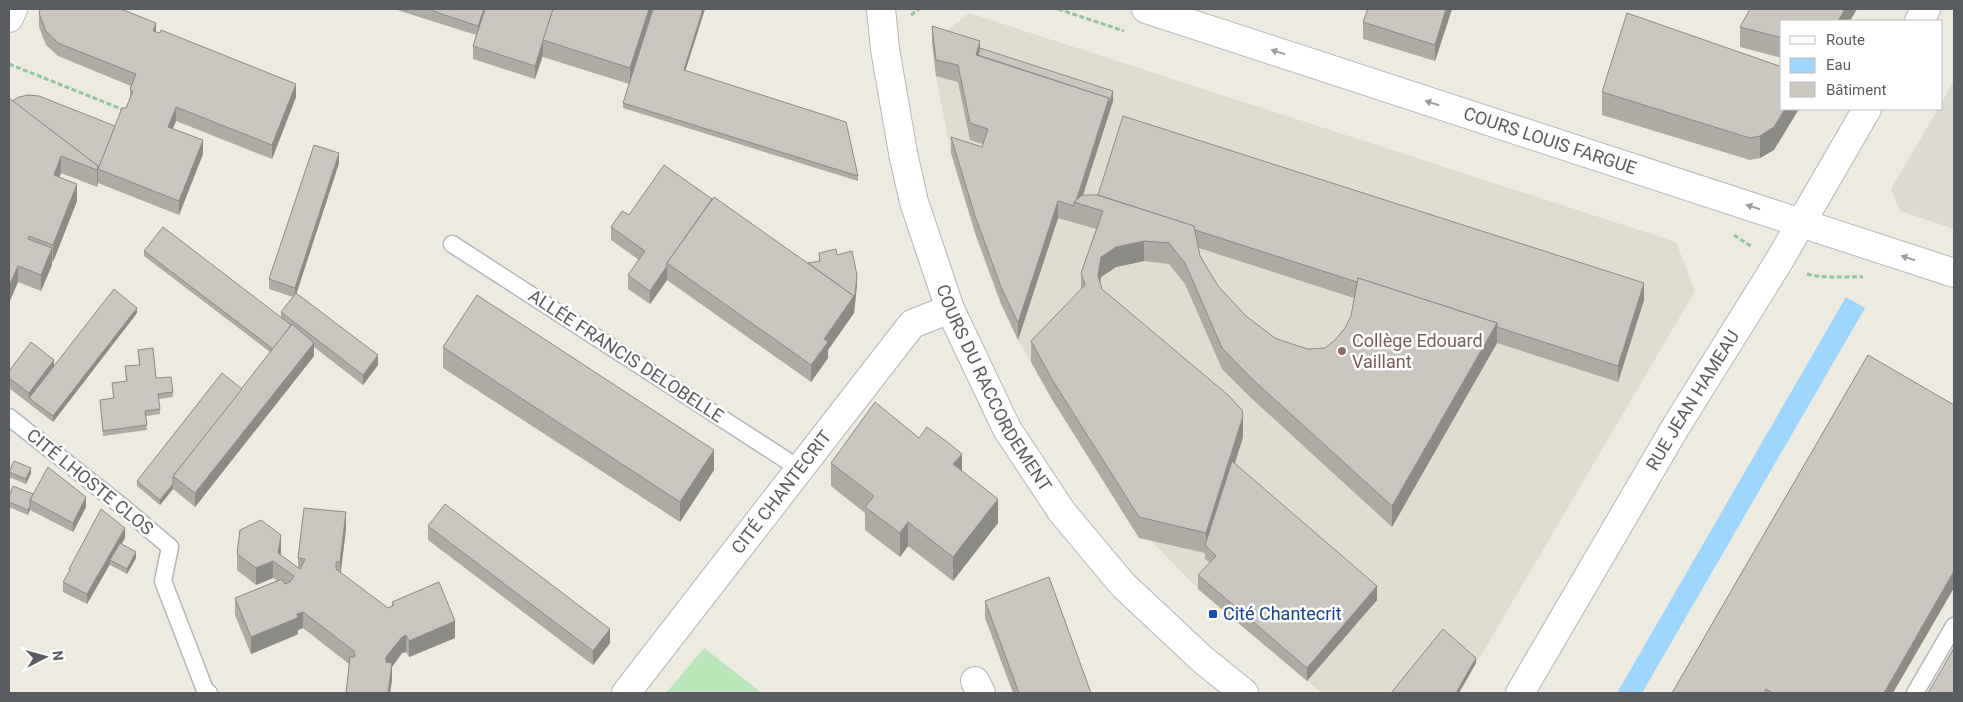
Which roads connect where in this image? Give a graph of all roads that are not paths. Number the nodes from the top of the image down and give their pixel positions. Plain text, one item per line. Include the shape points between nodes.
1 (12, 9) edge
2 (881, 9) edge
3 (1146, 9) edge
4 (1926, 9) edge
5 (9, 18) edge
6 (1920, 20) edge
7 (1866, 110) edge
8 (1802, 222) junction
9 (452, 244) dead end
10 (1954, 272) edge
11 (950, 309) junction
12 (9, 417) edge
13 (800, 469) junction
14 (1954, 626) edge
15 (209, 693) edge
16 (626, 693) edge
17 (1244, 693) edge
18 (1520, 693) edge
19 (1915, 693) edge

1 - 5 street
2 - 11 street, COURS DU RACCORDEMENT via 903,154 914,202
8 -> 3 street, COURS LOUIS FARGUE
4 - 6 street
7 - 8 street, RUE JEAN HAMEAU
10 -> 8 street, COURS LOUIS FARGUE
8 - 18 street, RUE JEAN HAMEAU via 1675,428
9 - 13 lane, ALLÉE FRANCIS DELOBELLE
11 - 13 street, CITÉ CHANTECRIT via 912,324
11 - 17 street, COURS DU RACCORDEMENT via 1007,429 1062,512 1123,585 1202,659
12 - 15 lane, CITÉ LHOSTE CLOS via 170,548 163,581 205,690
13 - 16 street, CITÉ CHANTECRIT
14 - 19 lane

